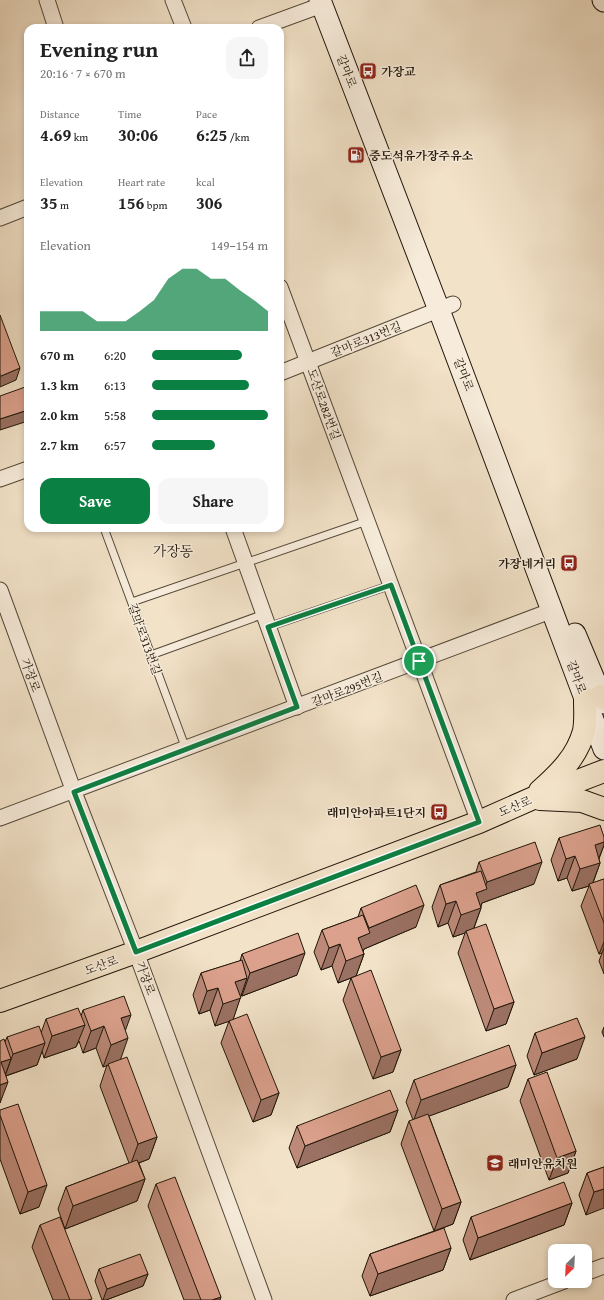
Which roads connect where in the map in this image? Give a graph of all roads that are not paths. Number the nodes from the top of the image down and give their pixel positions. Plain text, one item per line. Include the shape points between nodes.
1 (47, 0) edge
2 (173, 0) edge
3 (326, 2) edge
4 (55, 24) edge
5 (182, 24) edge
6 (269, 24) edge
7 (24, 209) edge
8 (0, 218) edge
9 (284, 298) edge
10 (446, 307) junction
11 (308, 363) junction
12 (284, 372) edge
13 (24, 470) edge
14 (0, 479) edge
15 (367, 521) junction
16 (106, 532) edge
17 (234, 532) edge
18 (245, 563) junction
19 (391, 585) junction
20 (0, 590) edge
21 (132, 602) junction
22 (553, 610) junction
23 (266, 621) junction
24 (151, 655) junction
25 (419, 661) junction
26 (599, 699) edge
27 (297, 707) junction
28 (186, 749) junction
29 (604, 749) edge
30 (604, 771) edge
31 (74, 792) junction
32 (531, 799) junction
33 (604, 809) edge
34 (0, 818) edge
35 (479, 822) junction
36 (136, 952) junction
37 (0, 1001) edge
38 (604, 1266) edge
39 (592, 1270) edge
40 (548, 1287) edge
41 (264, 1300) edge
42 (514, 1300) edge

1 - 4 street
2 - 5 street
3 - 6 street
3 - 10 main road, 갈마로
7 - 8 street
9 - 11 street, 도산로282번길
10 - 11 street, 갈마로313번길
10 - 22 main road, 갈마로
10 - 26 main road, 갈마로
11 - 12 street, 갈마로313번길
11 - 15 street, 도산로282번길
13 - 14 street
15 - 18 lane
15 - 19 street, 도산로282번길
16 - 21 lane, 갈마로313번길
17 - 18 street
18 - 21 lane
18 - 23 street
19 - 23 lane
19 - 25 street, 도산로282번길
20 - 31 street, 가장로
21 - 24 lane, 갈마로313번길
22 - 25 street, 갈마로295번길
22 - 26 main road, 갈마로
23 - 24 lane
23 - 27 street
24 - 28 lane, 갈마로313번길
25 - 27 street, 갈마로295번길
25 - 35 street, 도산로282번길
26 - 29 main road, 갈마로
26 - 32 main road via 574,754 558,774
27 - 28 street, 갈마로295번길
28 - 31 street, 갈마로295번길
30 - 32 main road, 도산로
31 - 34 street, 갈마로295번길
31 - 36 street, 가장로
32 - 33 main road via 582,801
32 - 35 main road, 도산로
35 - 36 main road, 도산로
36 - 37 main road, 도산로
36 - 41 street, 가장로
38 - 39 street
40 - 42 street

